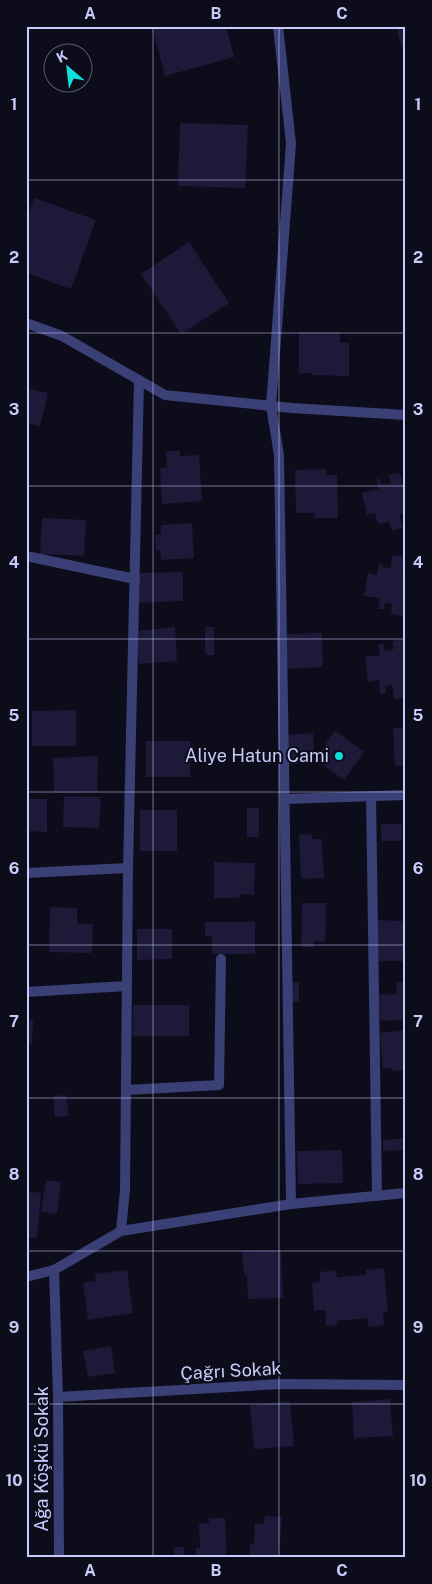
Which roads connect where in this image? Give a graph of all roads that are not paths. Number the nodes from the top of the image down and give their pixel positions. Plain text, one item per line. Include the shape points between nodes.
1 (278, 26) edge
2 (26, 323) edge
3 (139, 380) junction
4 (271, 406) junction
5 (406, 415) edge
6 (26, 556) edge
7 (135, 579) junction
8 (406, 795) edge
9 (371, 796) junction
10 (285, 799) junction
11 (128, 868) junction
12 (26, 872) edge
13 (221, 959) dead end
14 (128, 986) junction
15 (26, 992) edge
16 (126, 1090) junction
17 (406, 1193) edge
18 (377, 1196) junction
19 (291, 1204) junction
20 (121, 1231) junction
21 (54, 1270) junction
22 (26, 1277) edge
23 (406, 1385) edge
24 (58, 1397) junction
25 (59, 1558) edge

1 - 4 street via 290,144
2 - 3 street via 62,336
3 - 4 street via 165,395
3 - 7 street
4 - 5 street
4 - 10 street via 279,455
6 - 7 street
7 - 11 street
8 - 9 street
9 - 10 street
9 - 18 street
10 - 19 street
11 - 12 street
11 - 14 street
13 - 16 street via 219,1085
14 - 15 street
14 - 16 street
16 - 20 street via 125,1190
17 - 18 street
18 - 19 street
19 - 20 street
20 - 21 street
21 - 22 street
21 - 24 street, Ağa Köşkü Sokak
23 - 24 street, Çağrı Sokak via 281,1384
24 - 25 street, Ağa Köşkü Sokak

